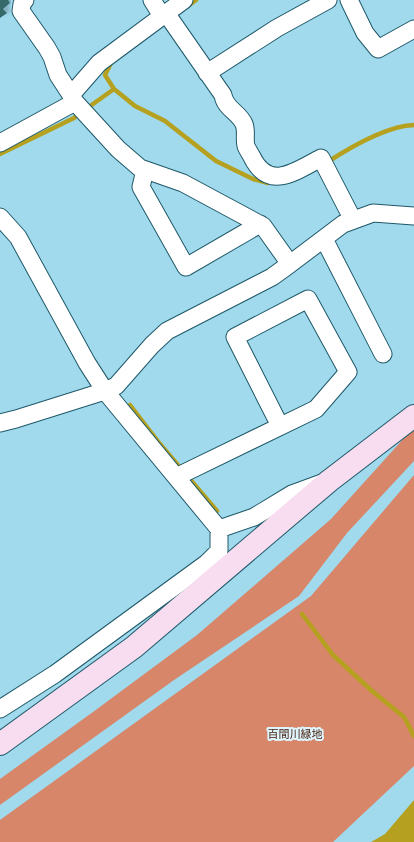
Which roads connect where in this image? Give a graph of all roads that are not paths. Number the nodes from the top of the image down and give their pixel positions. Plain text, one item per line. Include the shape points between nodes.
1 (25, 0) edge
2 (152, 0) edge
3 (184, 0) edge
4 (328, 0) edge
5 (349, 0) edge
6 (167, 17) junction
7 (414, 29) edge
8 (207, 73) junction
9 (78, 105) junction
10 (0, 143) edge
11 (146, 170) junction
12 (414, 216) edge
13 (353, 220) junction
14 (260, 224) junction
15 (3, 226) edge
16 (324, 239) junction
17 (290, 264) junction
18 (383, 354) dead end
19 (104, 391) junction
20 (414, 416) edge
21 (0, 423) edge
22 (280, 426) junction
23 (183, 474) junction
24 (329, 481) junction
25 (219, 529) junction
26 (207, 563) junction
27 (230, 563) junction
28 (0, 709) edge
29 (0, 744) edge

1 - 9 street via 21,10 52,56 58,75
2 - 6 street
3 - 6 street
4 - 8 street via 277,28
5 - 7 street via 365,33 378,49
6 - 8 street
6 - 9 street via 99,63
8 - 13 street via 223,95 224,102 244,125 246,145 258,169 277,177 298,171 321,158
9 - 10 street
9 - 11 street via 118,149
11 - 14 street via 184,183
11 - 14 street via 142,188 186,267
12 - 13 street via 373,213
13 - 16 street via 343,224
14 - 17 street
15 - 19 street via 18,236
16 - 17 street
16 - 18 street
17 - 19 street via 272,277 167,331 116,386
19 - 21 street
19 - 23 street
20 - 24 street
22 - 22 street via 316,409 348,372 308,300 235,337
22 - 23 street
23 - 25 street
24 - 25 street via 292,494 254,517
24 - 27 street
25 - 26 street via 219,551
26 - 27 street
26 - 28 street via 56,674
27 - 29 street via 134,647

